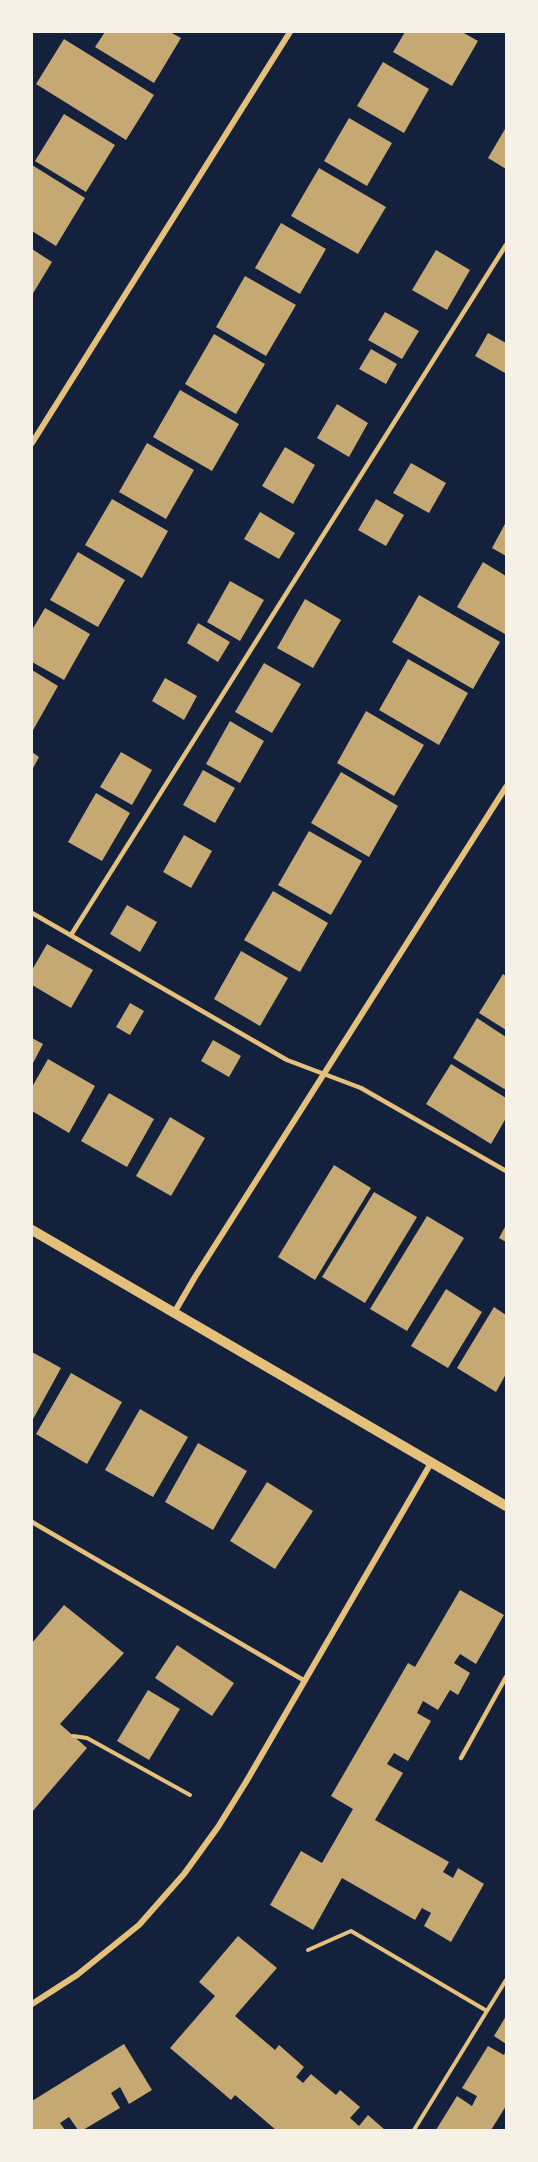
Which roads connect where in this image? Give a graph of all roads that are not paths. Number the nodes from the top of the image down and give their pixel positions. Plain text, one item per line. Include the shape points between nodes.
1 (290, 32) edge
2 (507, 245) edge
3 (32, 443) edge
4 (507, 787) edge
5 (32, 913) edge
6 (71, 935) junction
7 (324, 1075) junction
8 (507, 1172) edge
9 (32, 1230) edge
10 (174, 1313) junction
11 (431, 1463) junction
12 (507, 1506) edge
13 (32, 1522) edge
14 (507, 1677) edge
15 (305, 1681) junction
16 (461, 1758) dead end
17 (32, 2004) edge

1 - 3 street
2 - 6 lane
4 - 7 street
5 - 6 lane
6 - 7 lane via 287,1060
7 - 8 lane via 362,1088
7 - 10 street
9 - 10 street
10 - 11 street
11 - 12 street
11 - 15 street
13 - 15 lane
14 - 16 lane
15 - 17 street via 218,1827 176,1882 139,1925 77,1975

